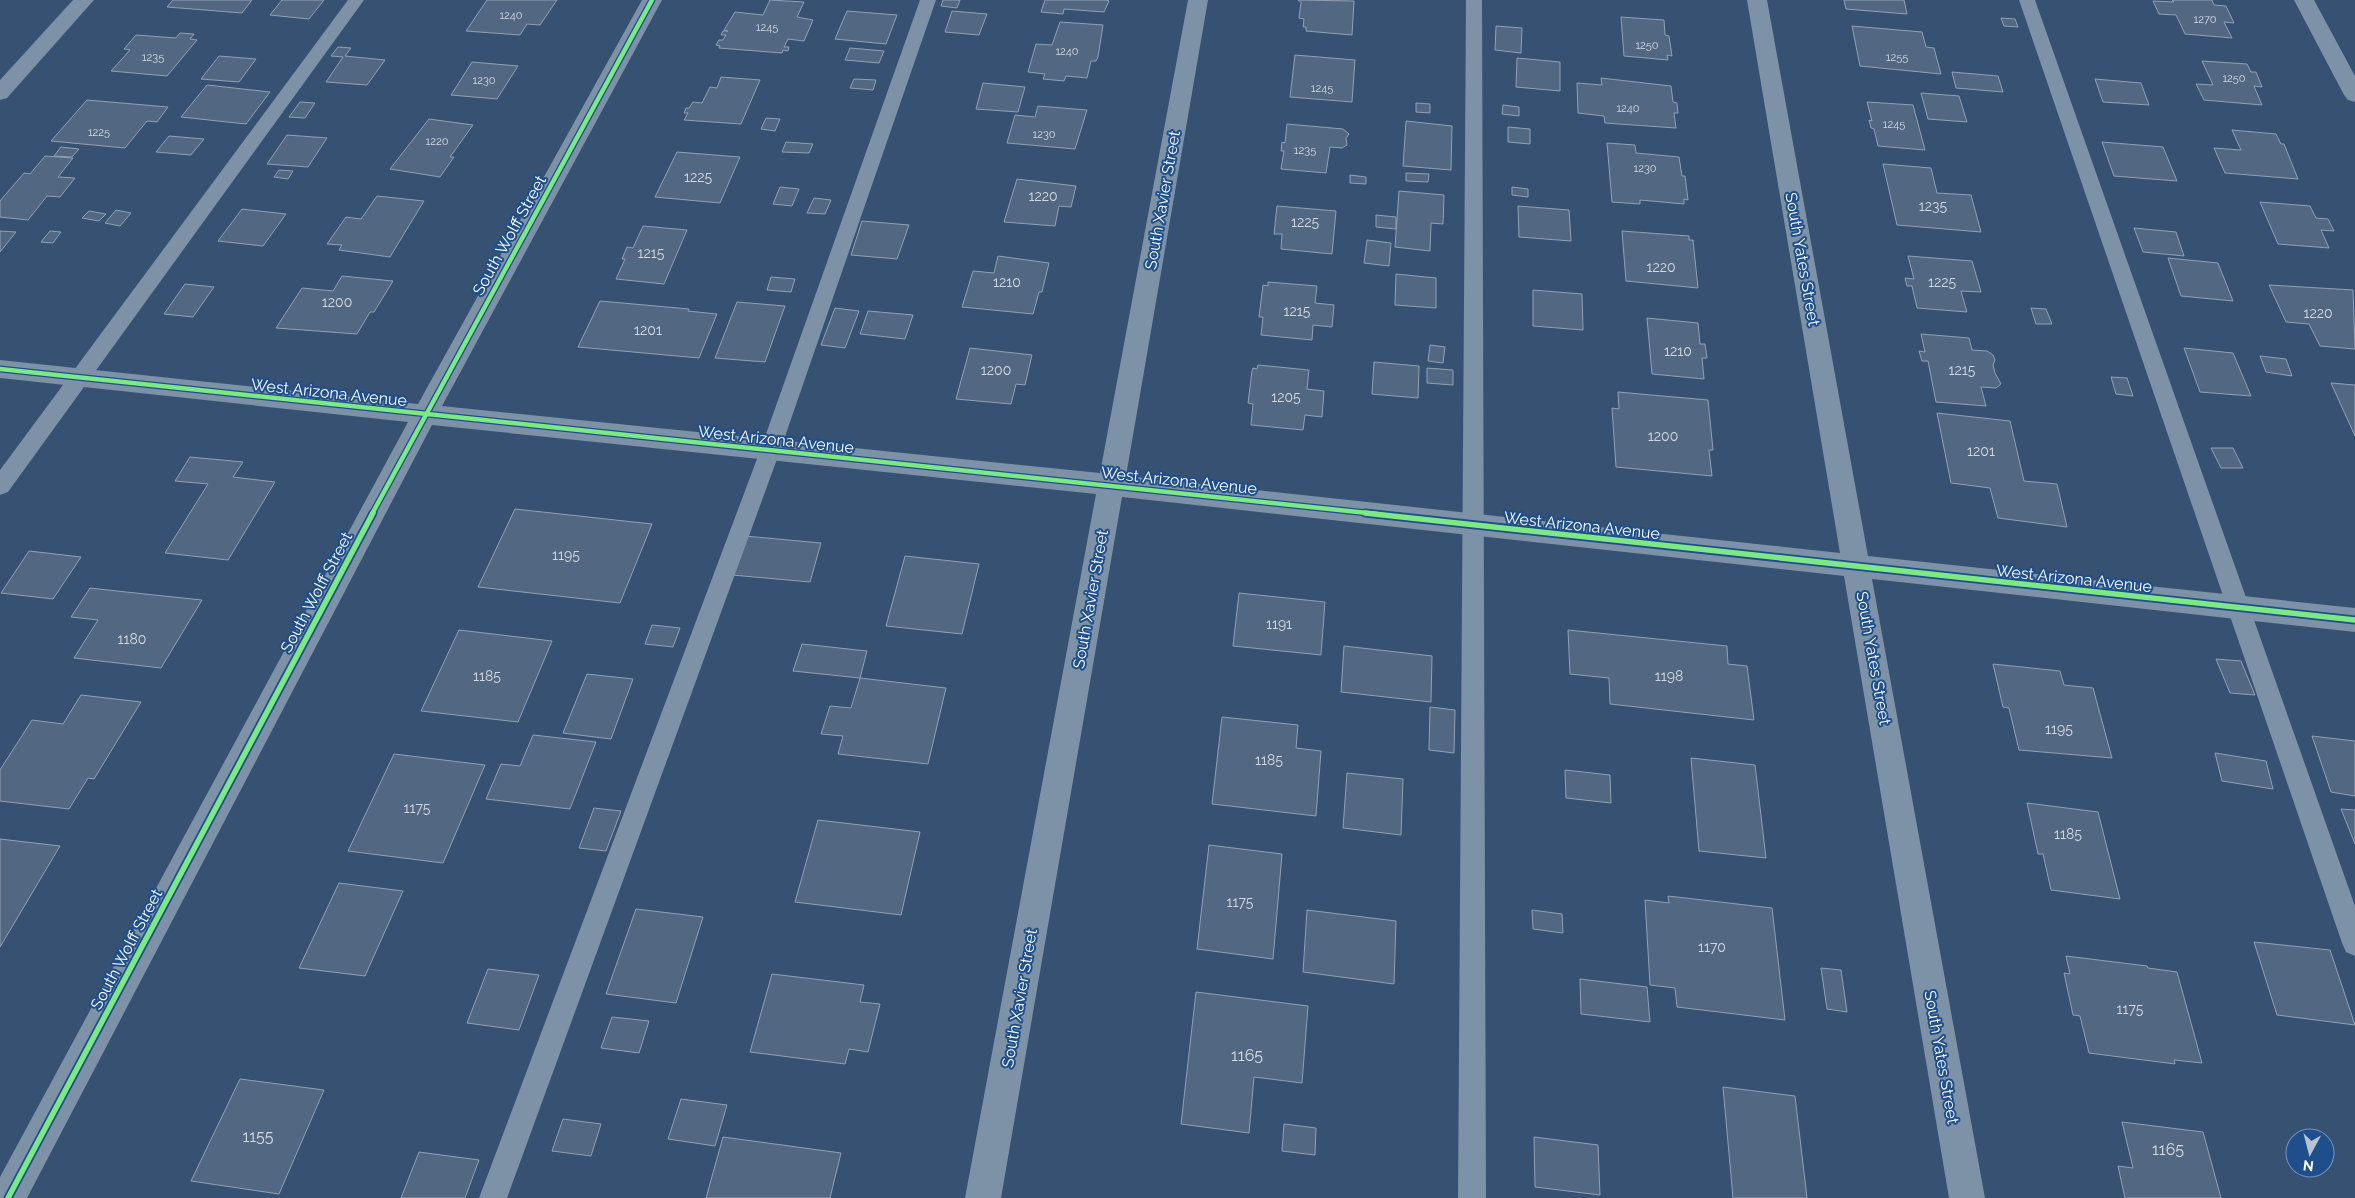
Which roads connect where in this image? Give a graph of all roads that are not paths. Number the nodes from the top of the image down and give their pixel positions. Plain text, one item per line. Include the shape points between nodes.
1 (84, 0) edge
2 (356, 0) edge
3 (652, 0) edge
4 (928, 0) edge
5 (1198, 0) edge
6 (1474, 0) edge
7 (1757, 0) edge
8 (2027, 0) edge
9 (2304, 0) edge
10 (0, 94) edge
11 (2355, 95) edge
12 (0, 370) edge
13 (79, 378) junction
14 (425, 414) junction
15 (770, 451) junction
16 (1110, 485) junction
17 (0, 486) edge
18 (1475, 525) junction
19 (1858, 568) junction
20 (2237, 608) junction
21 (2355, 620) edge
22 (2355, 943) edge
23 (8, 1198) edge
24 (493, 1198) edge
25 (983, 1198) edge
26 (1472, 1198) edge
27 (1967, 1198) edge

1 - 10 street
2 - 13 lane
3 - 14 street, South Wolff Street
4 - 15 lane
5 - 16 street, South Xavier Street
6 - 18 lane
7 - 19 street, South Yates Street
8 - 20 lane
9 - 11 street
12 - 13 street, West Arizona Avenue
13 - 14 street, West Arizona Avenue
13 - 17 lane
14 - 15 street, West Arizona Avenue
14 - 23 street, South Wolff Street
15 - 16 street, West Arizona Avenue
15 - 24 lane
16 - 18 street, West Arizona Avenue
16 - 25 street, South Xavier Street
18 - 19 street, West Arizona Avenue
18 - 26 lane
19 - 20 street, West Arizona Avenue
19 - 27 street, South Yates Street
20 - 21 street, West Arizona Avenue
20 - 22 lane

